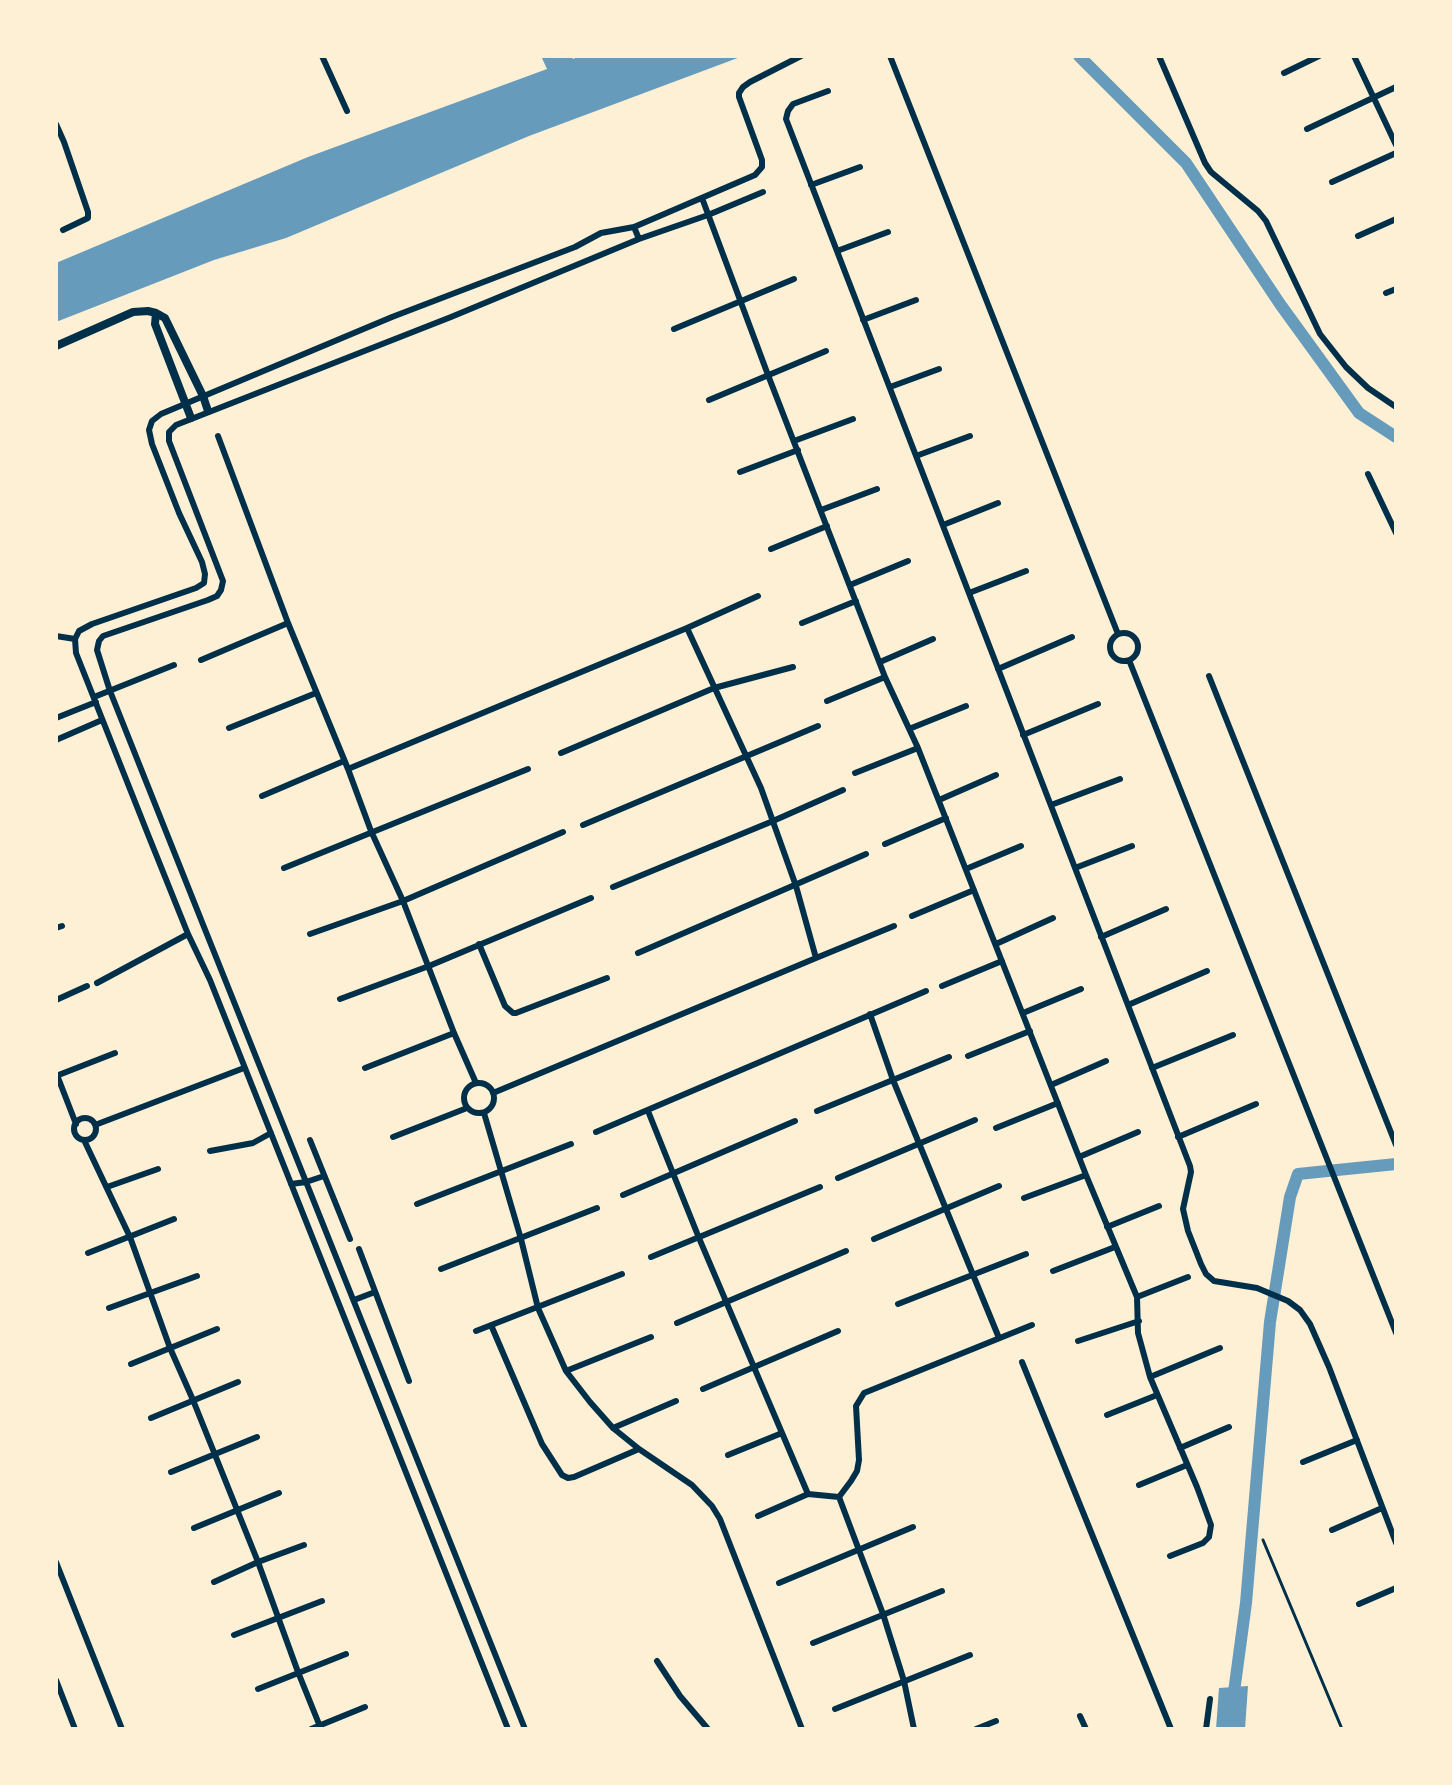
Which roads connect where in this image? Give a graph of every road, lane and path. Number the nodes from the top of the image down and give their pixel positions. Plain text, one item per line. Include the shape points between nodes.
1 (322, 56) edge
2 (801, 56) edge
3 (890, 56) edge
4 (1159, 56) edge
5 (1319, 56) edge
6 (1354, 56) edge
7 (1284, 73) dead end
8 (1396, 87) edge
9 (828, 91) dead end
10 (1374, 97) junction
11 (347, 111) dead end
12 (56, 124) edge
13 (1307, 129) dead end
14 (64, 142) junction
15 (1396, 145) edge
16 (56, 148) edge
17 (1396, 153) edge
18 (860, 167) dead end
19 (1332, 182) dead end
20 (811, 185) junction
21 (763, 192) dead end
22 (702, 198) junction
23 (708, 215) junction
24 (1396, 219) edge
25 (634, 227) junction
26 (63, 230) dead end
27 (888, 232) dead end
28 (1358, 236) dead end
29 (639, 239) junction
30 (837, 251) junction
31 (794, 279) dead end
32 (1396, 289) edge
33 (1386, 293) dead end
34 (916, 300) dead end
35 (740, 301) junction
36 (156, 313) junction
37 (863, 320) junction
38 (674, 329) dead end
39 (56, 346) edge
40 (826, 351) dead end
41 (939, 369) dead end
42 (768, 375) junction
43 (890, 387) junction
44 (203, 396) junction
45 (709, 400) dead end
46 (185, 403) junction
47 (1396, 407) edge
48 (208, 411) junction
49 (191, 418) junction
50 (853, 419) dead end
51 (218, 436) dead end
52 (970, 436) dead end
53 (794, 441) junction
54 (798, 450) junction
55 (916, 456) junction
56 (740, 472) dead end
57 (1368, 474) dead end
58 (877, 489) dead end
59 (998, 503) dead end
60 (821, 510) junction
61 (943, 525) junction
62 (827, 526) junction
63 (1396, 533) edge
64 (771, 549) dead end
65 (908, 561) dead end
66 (1026, 571) dead end
67 (850, 585) junction
68 (969, 593) junction
69 (758, 596) dead end
70 (856, 601) junction
71 (288, 623) junction
72 (802, 623) dead end
73 (687, 628) junction
74 (1118, 634) junction
75 (56, 636) edge
76 (1072, 637) dead end
77 (75, 639) junction
78 (933, 639) dead end
79 (201, 660) dead end
80 (1129, 660) junction
81 (880, 662) junction
82 (174, 665) dead end
83 (793, 667) dead end
84 (998, 669) junction
85 (1209, 676) dead end
86 (885, 677) junction
87 (714, 688) junction
88 (110, 691) junction
89 (316, 693) junction
90 (95, 700) junction
91 (827, 701) dead end
92 (1098, 704) dead end
93 (966, 706) dead end
94 (56, 718) edge
95 (102, 720) junction
96 (818, 726) dead end
97 (229, 728) dead end
98 (909, 729) junction
99 (1023, 735) junction
100 (56, 740) edge
101 (918, 748) junction
102 (561, 753) dead end
103 (748, 757) junction
104 (344, 761) junction
105 (348, 769) junction
106 (528, 769) dead end
107 (855, 773) dead end
108 (996, 775) dead end
109 (1120, 779) dead end
110 (843, 790) dead end
111 (262, 796) dead end
112 (939, 800) junction
113 (1051, 805) junction
114 (946, 818) junction
115 (773, 821) junction
116 (583, 825) dead end
117 (371, 831) junction
118 (563, 832) dead end
119 (885, 844) dead end
120 (1021, 846) dead end
121 (1132, 846) dead end
122 (866, 854) dead end
123 (284, 868) dead end
124 (1075, 868) junction
125 (966, 869) junction
126 (796, 886) junction
127 (613, 887) dead end
128 (974, 890) junction
129 (591, 898) dead end
130 (403, 901) junction
131 (1166, 909) dead end
132 (912, 916) dead end
133 (1053, 918) dead end
134 (894, 926) dead end
135 (188, 934) junction
136 (310, 934) dead end
137 (1101, 937) junction
138 (479, 944) junction
139 (996, 944) junction
140 (638, 953) dead end
141 (816, 958) junction
142 (1002, 961) junction
143 (429, 966) junction
144 (1207, 971) dead end
145 (607, 978) dead end
146 (97, 983) dead end
147 (87, 986) dead end
148 (942, 986) dead end
149 (1081, 989) dead end
150 (926, 991) dead end
151 (340, 999) dead end
152 (56, 1000) edge
153 (1128, 1005) junction
154 (1023, 1013) junction
155 (870, 1014) junction
156 (1030, 1031) junction
157 (454, 1033) junction
158 (1233, 1035) dead end
159 (115, 1053) dead end
160 (968, 1056) dead end
161 (949, 1057) dead end
162 (1106, 1061) dead end
163 (244, 1068) junction
164 (365, 1068) dead end
165 (1152, 1068) junction
166 (57, 1074) edge
167 (893, 1080) junction
168 (476, 1083) junction
169 (1051, 1085) junction
170 (493, 1093) junction
171 (1058, 1103) junction
172 (1256, 1104) dead end
173 (467, 1108) junction
174 (648, 1111) junction
175 (817, 1111) dead end
176 (484, 1113) junction
177 (975, 1120) dead end
178 (795, 1121) dead end
179 (76, 1124) junction
180 (95, 1125) junction
181 (996, 1128) dead end
182 (596, 1132) dead end
183 (1138, 1132) dead end
184 (271, 1133) junction
185 (393, 1137) dead end
186 (1178, 1137) junction
187 (84, 1140) junction
188 (310, 1140) dead end
189 (1395, 1143) edge
190 (571, 1144) dead end
191 (920, 1144) junction
192 (210, 1151) dead end
193 (1079, 1157) junction
194 (158, 1169) dead end
195 (501, 1172) junction
196 (674, 1173) junction
197 (1086, 1175) junction
198 (324, 1176) junction
199 (838, 1178) dead end
200 (306, 1182) junction
201 (291, 1184) junction
202 (999, 1186) dead end
203 (107, 1187) junction
204 (820, 1187) dead end
205 (623, 1195) dead end
206 (1024, 1198) dead end
207 (417, 1204) dead end
208 (1159, 1206) dead end
209 (597, 1208) dead end
210 (946, 1209) junction
211 (174, 1219) dead end
212 (1107, 1227) junction
213 (130, 1237) junction
214 (699, 1238) junction
215 (350, 1239) dead end
216 (521, 1239) junction
217 (874, 1239) dead end
218 (1115, 1247) junction
219 (359, 1249) dead end
220 (846, 1251) dead end
221 (88, 1253) dead end
222 (1026, 1254) dead end
223 (651, 1257) dead end
224 (441, 1269) dead end
225 (1053, 1271) dead end
226 (622, 1274) dead end
227 (974, 1275) junction
228 (197, 1276) dead end
229 (1188, 1277) dead end
230 (375, 1292) junction
231 (150, 1293) junction
232 (1137, 1297) junction
233 (354, 1300) junction
234 (726, 1301) junction
235 (898, 1304) dead end
236 (109, 1308) dead end
237 (538, 1308) junction
238 (1139, 1321) junction
239 (677, 1323) dead end
240 (491, 1325) junction
241 (1032, 1325) dead end
242 (217, 1329) dead end
243 (476, 1331) dead end
244 (838, 1331) dead end
245 (1396, 1333) edge
246 (651, 1337) dead end
247 (999, 1338) junction
248 (1078, 1341) dead end
249 (170, 1348) junction
250 (1220, 1348) dead end
251 (1022, 1362) dead end
252 (131, 1364) dead end
253 (754, 1367) junction
254 (566, 1371) junction
255 (1150, 1377) junction
256 (409, 1381) dead end
257 (238, 1382) dead end
258 (703, 1389) dead end
259 (1157, 1395) junction
260 (193, 1400) junction
261 (676, 1401) dead end
262 (1107, 1415) dead end
263 (151, 1418) dead end
264 (1229, 1427) dead end
265 (613, 1428) junction
266 (782, 1433) junction
267 (257, 1437) dead end
268 (1357, 1440) junction
269 (1180, 1448) junction
270 (639, 1449) junction
271 (213, 1454) junction
272 (728, 1455) dead end
273 (1303, 1462) dead end
274 (1187, 1465) junction
275 (171, 1472) dead end
276 (1139, 1485) dead end
277 (279, 1493) dead end
278 (808, 1494) junction
279 (839, 1497) junction
280 (1382, 1508) junction
281 (235, 1510) junction
282 (758, 1516) dead end
283 (913, 1527) dead end
284 (194, 1528) dead end
285 (1332, 1530) dead end
286 (1263, 1540) dead end
287 (1396, 1543) edge
288 (304, 1545) dead end
289 (860, 1549) junction
290 (1170, 1556) dead end
291 (56, 1562) edge
292 (258, 1562) junction
293 (214, 1582) dead end
294 (779, 1583) dead end
295 (1396, 1588) edge
296 (942, 1591) dead end
297 (322, 1601) dead end
298 (1359, 1604) dead end
299 (883, 1614) junction
300 (279, 1618) junction
301 (234, 1635) dead end
302 (813, 1643) dead end
303 (346, 1654) dead end
304 (970, 1655) dead end
305 (657, 1661) dead end
306 (298, 1672) junction
307 (56, 1680) edge
308 (904, 1681) junction
309 (258, 1689) dead end
310 (1210, 1699) dead end
311 (365, 1707) dead end
312 (835, 1709) dead end
313 (1080, 1716) dead end
314 (996, 1721) dead end
315 (320, 1727) edge
316 (75, 1729) edge
317 (122, 1729) edge
318 (311, 1729) edge
319 (508, 1729) edge
320 (525, 1729) edge
321 (708, 1729) edge
322 (802, 1729) edge
323 (914, 1729) edge
324 (976, 1729) edge
325 (1086, 1729) edge
326 (1171, 1729) edge
327 (1206, 1729) edge
328 (1342, 1729) edge

1 - 11 street
2 - 22 street via 739,93 762,160 760,171
3 - 74 street
4 - 47 street via 1205,163 1266,221 1320,334 1357,378
5 - 7 street
6 - 10 street
8 - 10 street
9 - 20 street via 793,104 786,119
10 - 13 street
10 - 15 street
12 - 14 street
14 - 16 street
14 - 26 street via 88,218
17 - 19 street
18 - 20 street
20 - 30 street
21 - 23 street
22 - 23 street
22 - 25 street
23 - 29 street
23 - 35 street
24 - 28 street
25 - 29 street
25 - 44 street via 601,233
27 - 30 street
29 - 48 street
30 - 37 street
31 - 35 street
32 - 33 street
34 - 37 street
35 - 38 street
35 - 42 street
36 - 39 street via 133,312
36 - 44 street via 165,318
36 - 46 street via 155,324
37 - 43 street
40 - 42 street
41 - 43 street
42 - 45 street
42 - 53 street
43 - 55 street
44 - 46 street
44 - 48 street
46 - 49 street
46 - 77 street via 161,414 149,430 202,562 204,583 92,624
48 - 49 street
49 - 88 street via 169,432 169,441 223,581 221,590 208,600 103,636 97,650
50 - 53 street
51 - 71 street
52 - 55 street
53 - 54 street
54 - 56 street
54 - 60 street
55 - 61 street
57 - 63 street
58 - 60 street
59 - 61 street
60 - 62 street
61 - 68 street
62 - 64 street
62 - 67 street
65 - 67 street
66 - 68 street
67 - 70 street
68 - 84 street
69 - 73 street
70 - 72 street
70 - 81 street
71 - 79 street
71 - 89 street
73 - 87 street
73 - 105 street
74 - 80 street via 1110,650 1115,658
74 - 80 street via 1136,640 1138,649
75 - 77 street
76 - 84 street
77 - 90 street
78 - 81 street
80 - 245 street
81 - 86 street
82 - 88 street
83 - 87 street
84 - 99 street
85 - 189 street
86 - 91 street
86 - 98 street
87 - 102 street
87 - 103 street
88 - 90 street
88 - 200 street
89 - 97 street
89 - 104 street
90 - 94 street
90 - 95 street
92 - 99 street
93 - 98 street
95 - 100 street
95 - 135 street
96 - 103 street
98 - 101 street
99 - 113 street
101 - 107 street
101 - 112 street
103 - 115 street
103 - 116 street
104 - 105 street
104 - 111 street
105 - 117 street
106 - 117 street
108 - 112 street
109 - 113 street
110 - 115 street
112 - 114 street
113 - 124 street
114 - 119 street
114 - 125 street
115 - 126 street
115 - 127 street
117 - 123 street
117 - 130 street
118 - 130 street
120 - 125 street
121 - 124 street
122 - 126 street
124 - 137 street
125 - 128 street
126 - 140 street
126 - 141 street
128 - 132 street
128 - 139 street
129 - 138 street
130 - 136 street
130 - 143 street
131 - 137 street
133 - 139 street
134 - 141 street
135 - 146 street
135 - 163 street
137 - 153 street
138 - 143 street
138 - 145 street via 505,1006 513,1013
139 - 142 street
141 - 170 street
142 - 148 street
142 - 154 street
143 - 151 street
143 - 157 street
144 - 153 street
147 - 152 street
149 - 154 street
150 - 155 street
153 - 165 street
154 - 156 street
155 - 167 street
155 - 174 street
156 - 160 street
156 - 169 street
157 - 164 street
157 - 168 street
158 - 165 street
159 - 166 street
161 - 167 street
162 - 169 street
163 - 180 street
163 - 184 street
165 - 186 street
166 - 179 street
167 - 175 street
167 - 191 street
168 - 170 street
168 - 173 street via 464,1093
169 - 171 street
170 - 176 street via 493,1103
171 - 181 street
171 - 193 street
172 - 186 street
173 - 176 street
173 - 185 street
174 - 182 street
174 - 196 street
176 - 195 street
177 - 191 street
178 - 196 street
179 - 180 street via 86,1118
179 - 187 street via 75,1134
180 - 187 street via 94,1136
183 - 193 street
184 - 192 street via 253,1143
184 - 201 street
186 - 268 street via 1191,1172 1183,1209 1206,1274 1214,1281 1257,1288 1300,1310
187 - 203 street
188 - 198 street
190 - 195 street
191 - 199 street
191 - 210 street
193 - 197 street
194 - 203 street
195 - 207 street
195 - 216 street
196 - 205 street
196 - 214 street
197 - 206 street
197 - 212 street
198 - 200 street
198 - 215 street
200 - 201 street
200 - 233 street
201 - 319 street
202 - 210 street
203 - 213 street
204 - 214 street
208 - 212 street
209 - 216 street
210 - 217 street
210 - 227 street
211 - 213 street
212 - 218 street
213 - 221 street
213 - 231 street
214 - 223 street
214 - 234 street
216 - 224 street
216 - 237 street
218 - 225 street
218 - 232 street
219 - 230 street
220 - 234 street
222 - 227 street
226 - 237 street
227 - 235 street
227 - 247 street
228 - 231 street
229 - 232 street
230 - 233 street
230 - 256 street
231 - 236 street
231 - 249 street
232 - 238 street
233 - 320 street
234 - 239 street
234 - 253 street
237 - 240 street
237 - 254 street
238 - 248 street
238 - 255 street
240 - 243 street
240 - 270 street via 542,1444 562,1475 574,1477
241 - 247 street
242 - 249 street
244 - 253 street
246 - 254 street
247 - 279 street via 864,1393 856,1406 857,1471
249 - 252 street
249 - 260 street
250 - 255 street
251 - 326 street
253 - 258 street
253 - 266 street
254 - 265 street
255 - 259 street
257 - 260 street
259 - 262 street
259 - 269 street
260 - 263 street
260 - 271 street
261 - 265 street
264 - 269 street
265 - 270 street
266 - 272 street
266 - 278 street
267 - 271 street
268 - 273 street
268 - 280 street
269 - 274 street
270 - 322 street via 703,1494 720,1519
271 - 275 street
271 - 281 street
274 - 276 street
274 - 290 street via 1211,1531 1203,1543
277 - 281 street
278 - 279 street
278 - 282 street
279 - 289 street
280 - 285 street
280 - 287 street
281 - 284 street
281 - 292 street
283 - 289 street
286 - 328 lane
288 - 292 street
289 - 294 street
289 - 299 street
291 - 317 street
292 - 293 street
292 - 300 street
295 - 298 street
296 - 299 street
297 - 300 street
299 - 302 street
299 - 308 street
300 - 301 street
300 - 306 street
303 - 306 street
304 - 308 street
305 - 321 street
306 - 309 street
306 - 315 street
307 - 316 street
308 - 312 street
308 - 323 street
310 - 327 street
311 - 315 street
313 - 325 street
314 - 324 street
315 - 318 street

